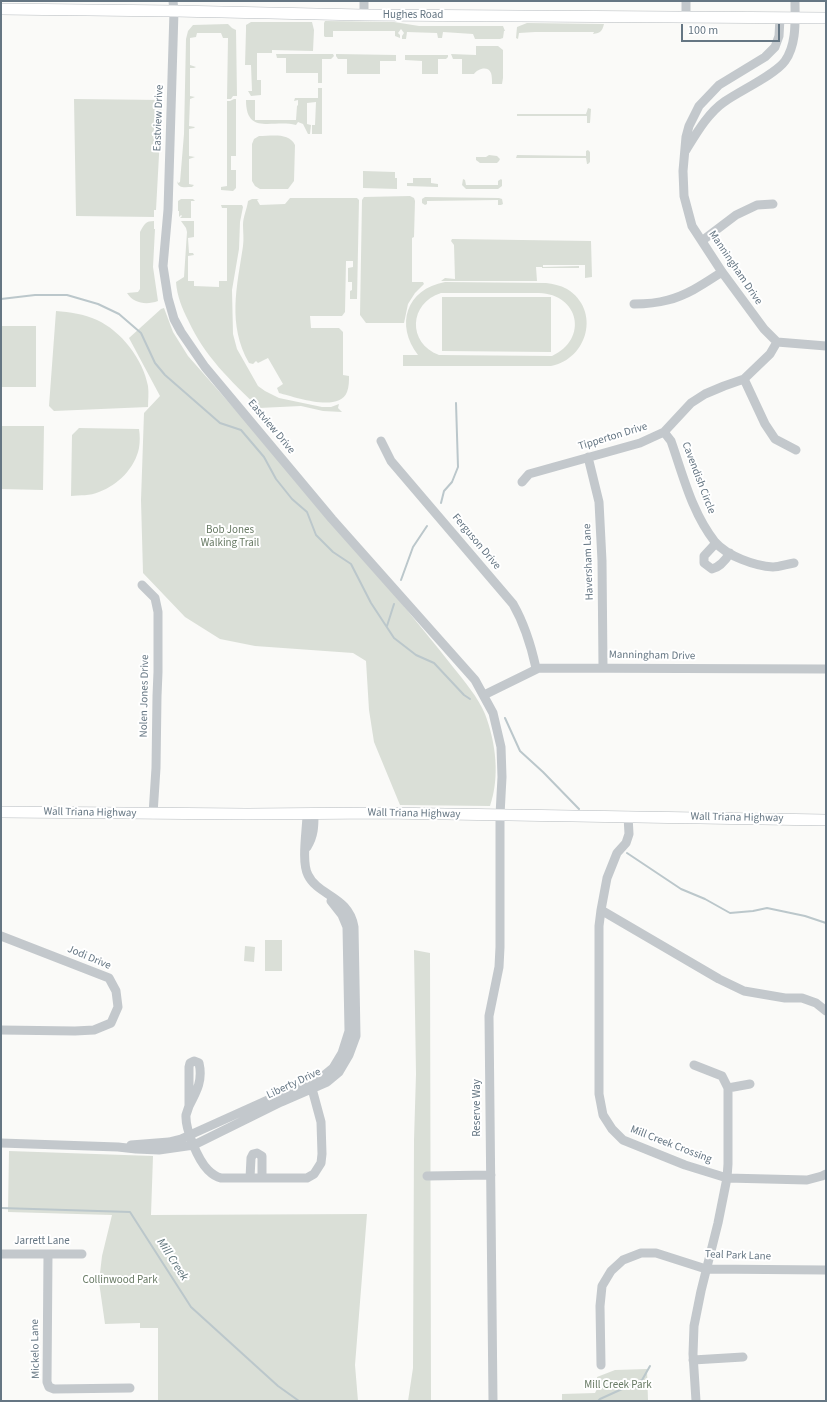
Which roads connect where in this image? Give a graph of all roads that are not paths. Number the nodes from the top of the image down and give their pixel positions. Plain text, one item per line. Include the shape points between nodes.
1 (364, 1) edge
2 (686, 1) edge
3 (795, 1) edge
4 (174, 6) edge
5 (1, 9) edge
6 (364, 15) junction
7 (686, 18) junction
8 (780, 18) junction
9 (795, 18) junction
10 (826, 18) edge
11 (685, 151) junction
12 (773, 204) dead end
13 (703, 240) junction
14 (722, 272) junction
15 (634, 304) dead end
16 (777, 342) junction
17 (826, 346) edge
18 (744, 379) junction
19 (664, 432) junction
20 (381, 440) dead end
21 (796, 450) dead end
22 (588, 457) junction
23 (522, 482) dead end
24 (716, 543) junction
25 (730, 553) junction
26 (794, 563) dead end
27 (142, 585) dead end
28 (603, 667) junction
29 (536, 668) junction
30 (826, 669) edge
31 (484, 695) junction
32 (1, 812) edge
33 (153, 814) junction
34 (311, 814) junction
35 (500, 815) junction
36 (628, 816) junction
37 (826, 820) edge
38 (601, 910) junction
39 (1, 936) edge
40 (826, 1011) edge
41 (1, 1030) edge
42 (694, 1065) dead end
43 (750, 1084) dead end
44 (311, 1085) junction
45 (728, 1088) junction
46 (189, 1106) dead end
47 (190, 1135) junction
48 (1, 1143) edge
49 (194, 1145) junction
50 (118, 1147) junction
51 (826, 1174) edge
52 (491, 1175) junction
53 (427, 1176) dead end
54 (250, 1178) junction
55 (262, 1178) junction
56 (727, 1178) junction
57 (1, 1254) edge
58 (48, 1254) junction
59 (82, 1254) dead end
60 (706, 1269) junction
61 (826, 1270) edge
62 (743, 1357) dead end
63 (693, 1360) junction
64 (601, 1365) dead end
65 (130, 1388) dead end
66 (493, 1401) edge
67 (696, 1401) edge

1 - 6 street
2 - 7 street
3 - 9 street, Manningham Drive
4 - 5 main road, Hughes Road
4 - 6 main road, Hughes Road
4 - 31 street, Eastview Drive via 168,210 163,266 168,298 181,332 205,368 332,519 475,680
6 - 7 main road, Hughes Road
7 - 8 main road, Hughes Road
8 - 9 main road, Hughes Road
8 - 11 street, Manningham Drive via 779,36 775,47 766,56 719,85 699,106 689,126
9 - 10 main road, Hughes Road
9 - 11 street, Manningham Drive via 794,38 785,61 722,103
11 - 13 street, Manningham Drive via 684,196 692,226
12 - 13 street via 757,205 736,215
13 - 14 street, Manningham Drive
14 - 15 street via 698,287 668,300
14 - 16 street, Manningham Drive via 764,330
16 - 17 street
16 - 18 street, Tipperton Drive via 770,354
18 - 19 street, Tipperton Drive via 712,391 691,403
18 - 21 street via 764,424 775,439
19 - 22 street, Tipperton Drive via 640,443
19 - 24 street, Cavendish Circle via 672,441 699,517
20 - 29 street, Ferguson Drive via 391,461 513,604 522,620
22 - 23 street, Tipperton Drive via 529,474
22 - 28 street, Haversham Lane via 599,502
24 - 25 street, Cavendish Circle
24 - 25 street via 704,556 704,563 712,569 726,560
25 - 26 street, Cavendish Circle via 754,565 774,567
27 - 33 street, Nolen Jones Drive via 155,598 158,612
28 - 29 street, Manningham Drive
28 - 30 street, Manningham Drive
29 - 31 street, Manningham Drive
31 - 35 street, Eastview Drive via 493,713 501,747
32 - 33 main road, Wall Triana Highway
33 - 34 main road, Wall Triana Highway
34 - 35 main road, Wall Triana Highway
34 - 44 street, Liberty Drive via 314,833 306,849 305,865 308,876 338,899 353,922 356,1036 350,1055 339,1072 327,1082
35 - 36 main road, Wall Triana Highway
35 - 52 street, Reserve Way via 500,957 489,1016
36 - 37 main road, Wall Triana Highway
36 - 38 street, Mill Creek Crossing via 629,834 626,843 617,853 607,878
38 - 40 street via 744,991 785,998 802,998 816,1003
38 - 56 street, Mill Creek Crossing via 598,1055 599,1094 603,1115 623,1140 685,1165
39 - 41 street, Jodi Drive via 109,978 116,991 118,1007 111,1022 94,1030
42 - 45 street via 722,1076
43 - 45 street
44 - 47 street, Liberty Drive via 272,1098
44 - 49 street, Liberty Drive
44 - 55 street via 321,1122 321,1163 314,1174 307,1178
45 - 56 street
46 - 47 street via 186,1115
47 - 49 street
47 - 50 street, Liberty Drive via 168,1142
48 - 50 street, Liberty Drive
49 - 50 street, Liberty Drive via 159,1150
49 - 54 street via 200,1161 215,1176
51 - 56 street, Mill Creek Crossing via 807,1180
52 - 53 street
52 - 66 street, Reserve Way
54 - 55 street
54 - 55 street via 251,1158 257,1152 262,1156
56 - 60 street
57 - 58 street, Jarrett Lane
58 - 59 street, Jarrett Lane
58 - 65 street, Mickelo Lane via 49,1387
60 - 61 street, Teal Park Lane
60 - 63 street via 694,1326
60 - 64 street, Teal Park Lane via 656,1253 641,1253 623,1260 611,1271 602,1286
62 - 63 street
63 - 67 street

